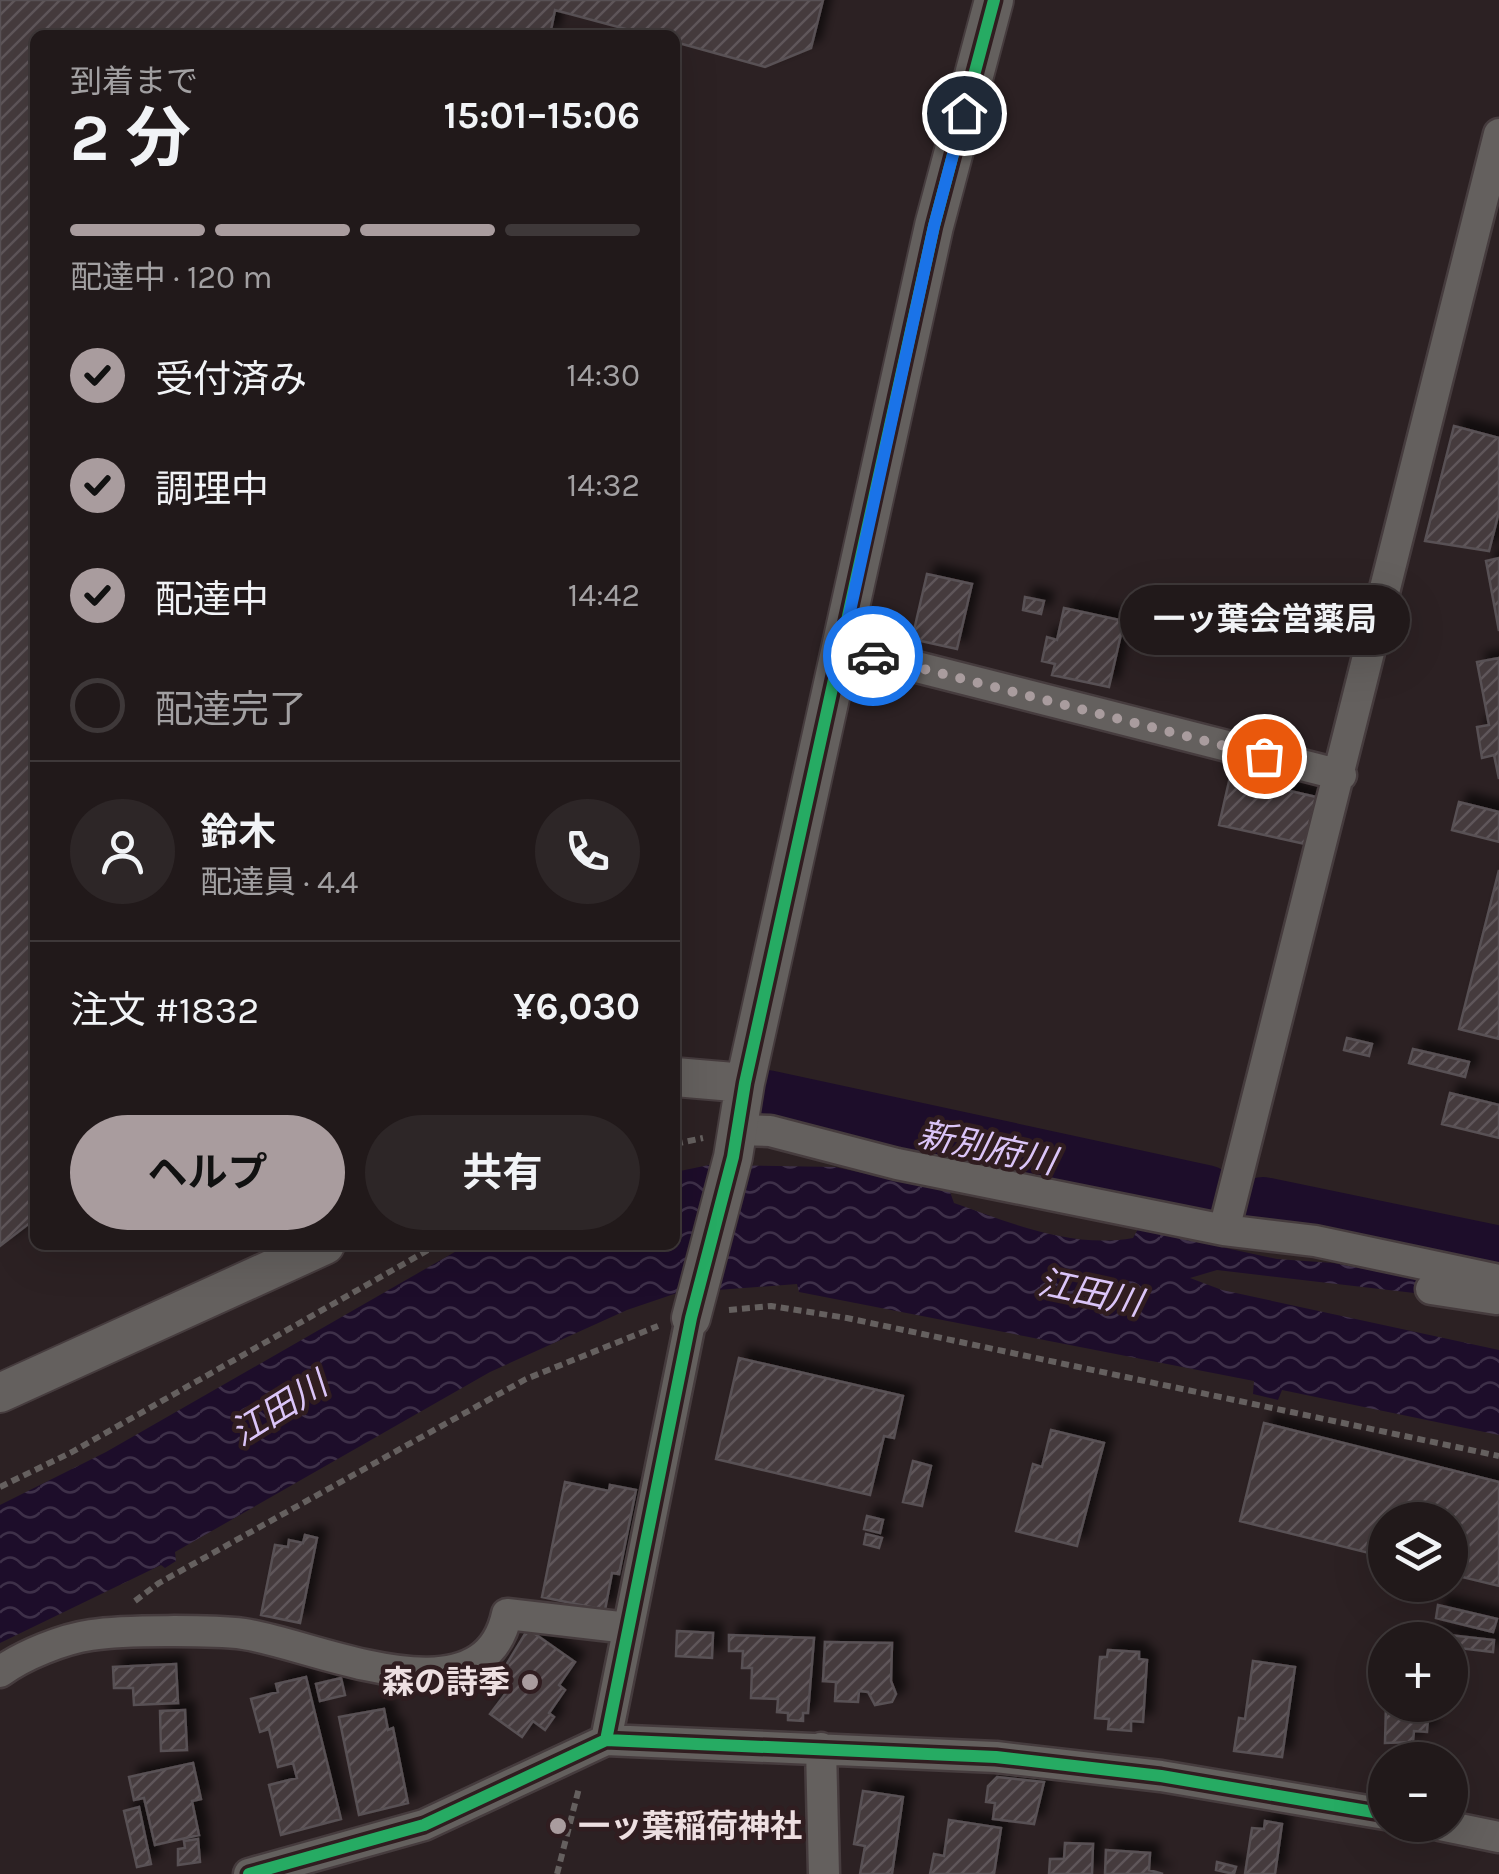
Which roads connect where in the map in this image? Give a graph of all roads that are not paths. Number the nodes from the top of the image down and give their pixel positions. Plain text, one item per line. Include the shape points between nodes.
1 (994, 0) edge
2 (1499, 134) edge
3 (842, 648) junction
4 (1340, 775) junction
5 (680, 1077) edge
6 (745, 1083) junction
7 (735, 1144) junction
8 (1224, 1230) junction
9 (314, 1250) edge
10 (1499, 1280) edge
11 (1431, 1288) dead end
12 (1499, 1300) edge
13 (691, 1318) joint
14 (0, 1393) edge
15 (628, 1628) junction
16 (0, 1672) edge
17 (598, 1744) junction
18 (820, 1748) junction
19 (1368, 1811) edge
20 (1468, 1831) edge
21 (1499, 1837) edge
22 (248, 1874) edge
23 (824, 1874) edge

1 - 3 street via 934,226
2 - 4 street
3 - 4 street
3 - 6 street
4 - 8 street
5 - 6 street
6 - 7 street
7 - 8 street via 770,1131 897,1164
7 - 13 street
8 - 10 street via 1315,1241
9 - 14 street
11 - 12 street
13 - 15 street
15 - 16 street via 506,1614 496,1644 472,1665 386,1672 244,1634 90,1635
15 - 17 street
17 - 18 street
17 - 22 street via 424,1825
18 - 19 street via 996,1757
18 - 23 street
20 - 21 street

